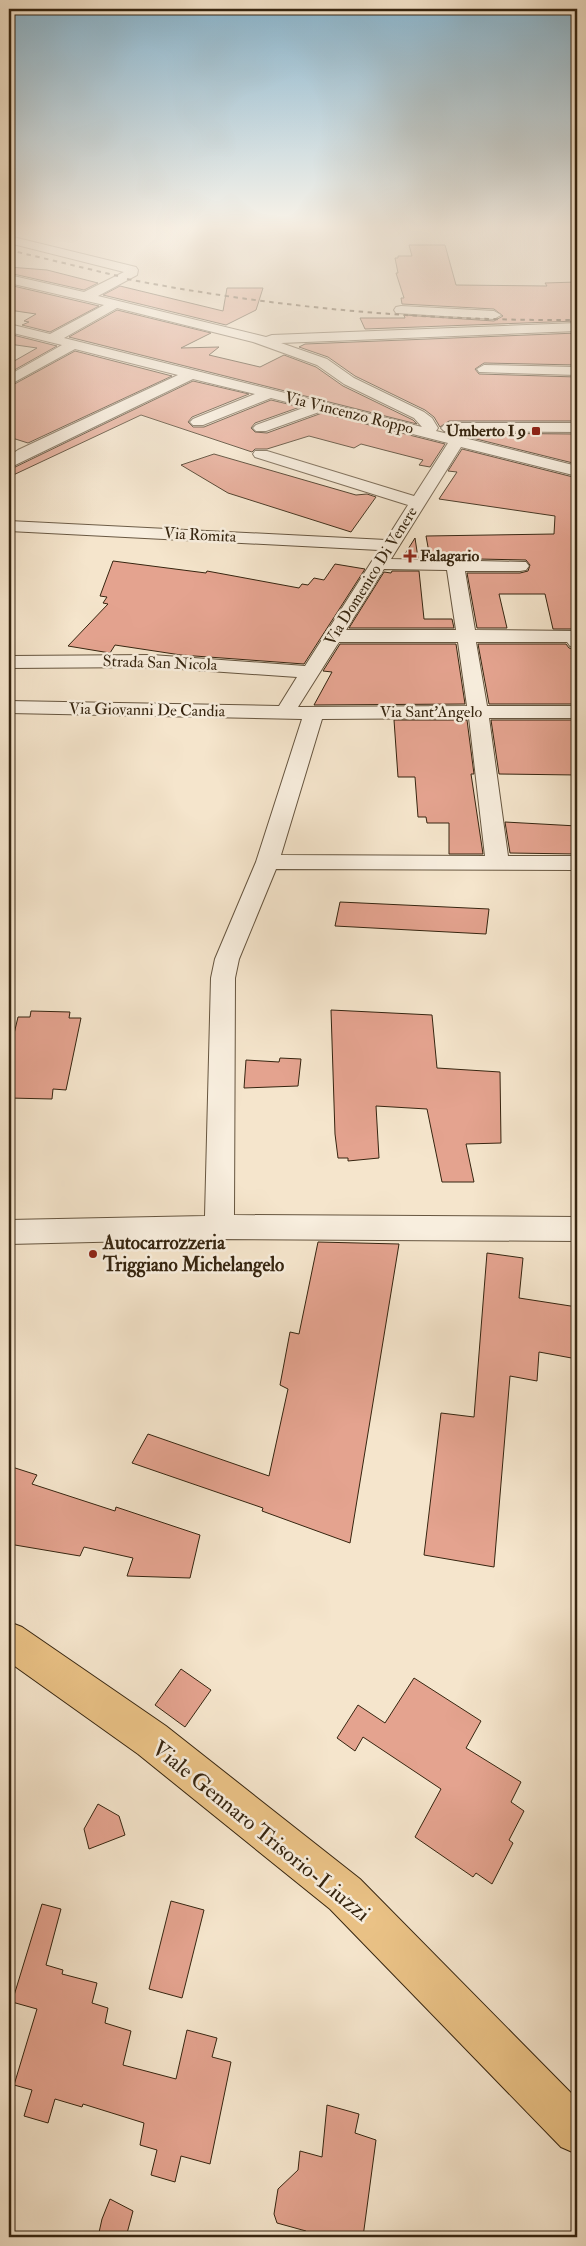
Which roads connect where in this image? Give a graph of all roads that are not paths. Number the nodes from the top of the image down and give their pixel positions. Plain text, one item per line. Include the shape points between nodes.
1 (24, 332) edge
2 (65, 332) edge
3 (229, 332) edge
4 (449, 332) edge
5 (37, 335) junction
6 (52, 339) junction
7 (258, 339) junction
8 (74, 344) junction
9 (16, 347) dead end
10 (484, 369) dead end
11 (577, 371) edge
12 (192, 374) junction
13 (9, 380) edge
14 (271, 393) junction
15 (324, 406) junction
16 (198, 422) dead end
17 (261, 428) dead end
18 (577, 428) edge
19 (423, 429) junction
20 (457, 441) junction
21 (16, 452) edge
22 (261, 454) dead end
23 (9, 463) edge
24 (577, 471) edge
25 (418, 503) junction
26 (9, 526) edge
27 (391, 545) junction
28 (379, 564) junction
29 (455, 565) junction
30 (520, 566) dead end
31 (334, 636) junction
32 (466, 637) junction
33 (577, 642) edge
34 (9, 662) edge
35 (311, 672) junction
36 (9, 707) edge
37 (286, 712) junction
38 (478, 712) junction
39 (577, 712) edge
40 (314, 713) junction
41 (267, 862) junction
42 (497, 862) junction
43 (577, 863) edge
44 (219, 1227) junction
45 (577, 1229) edge
46 (9, 1232) edge
47 (9, 1640) edge
48 (577, 2131) edge

1 - 5 street, Via Vincenzo Roppo
2 - 6 street
3 - 7 street
4 - 7 street
5 - 6 street, Via Vincenzo Roppo
5 - 9 street
6 - 8 street, Via Vincenzo Roppo
7 - 19 street via 329,366 349,381 420,415 426,421
8 - 12 street, Via Vincenzo Roppo
8 - 13 street
10 - 11 street
12 - 14 street, Via Vincenzo Roppo
12 - 21 street
14 - 15 street, Via Vincenzo Roppo
14 - 16 street
15 - 17 street
15 - 19 street, Via Vincenzo Roppo
18 - 19 street
19 - 20 street, Via Vincenzo Roppo
20 - 24 street, Via Vincenzo Roppo
20 - 25 street, Via Domenico Di Venere
21 - 23 street
22 - 25 street
25 - 27 street, Via Domenico Di Venere
26 - 27 street, Via Romita
27 - 28 street, Via Domenico Di Venere
28 - 29 street
28 - 31 street, Via Domenico Di Venere
29 - 30 street
29 - 32 street
31 - 32 street
31 - 35 street, Via Domenico Di Venere
32 - 33 street via 576,636
32 - 38 street
34 - 35 street, Strada San Nicola via 152,661
35 - 37 street, Via Domenico Di Venere
36 - 37 street, Via Giovanni De Candia
37 - 40 street, Via Sant'Angelo
38 - 39 street, Via Sant'Angelo
38 - 40 street, Via Sant'Angelo
38 - 42 street
40 - 41 street
41 - 42 street
41 - 44 street via 222,978
42 - 43 street
44 - 45 street
44 - 46 street
47 - 48 main road, Viale Gennaro Trisorio-Liuzzi via 152,1740 346,1894

